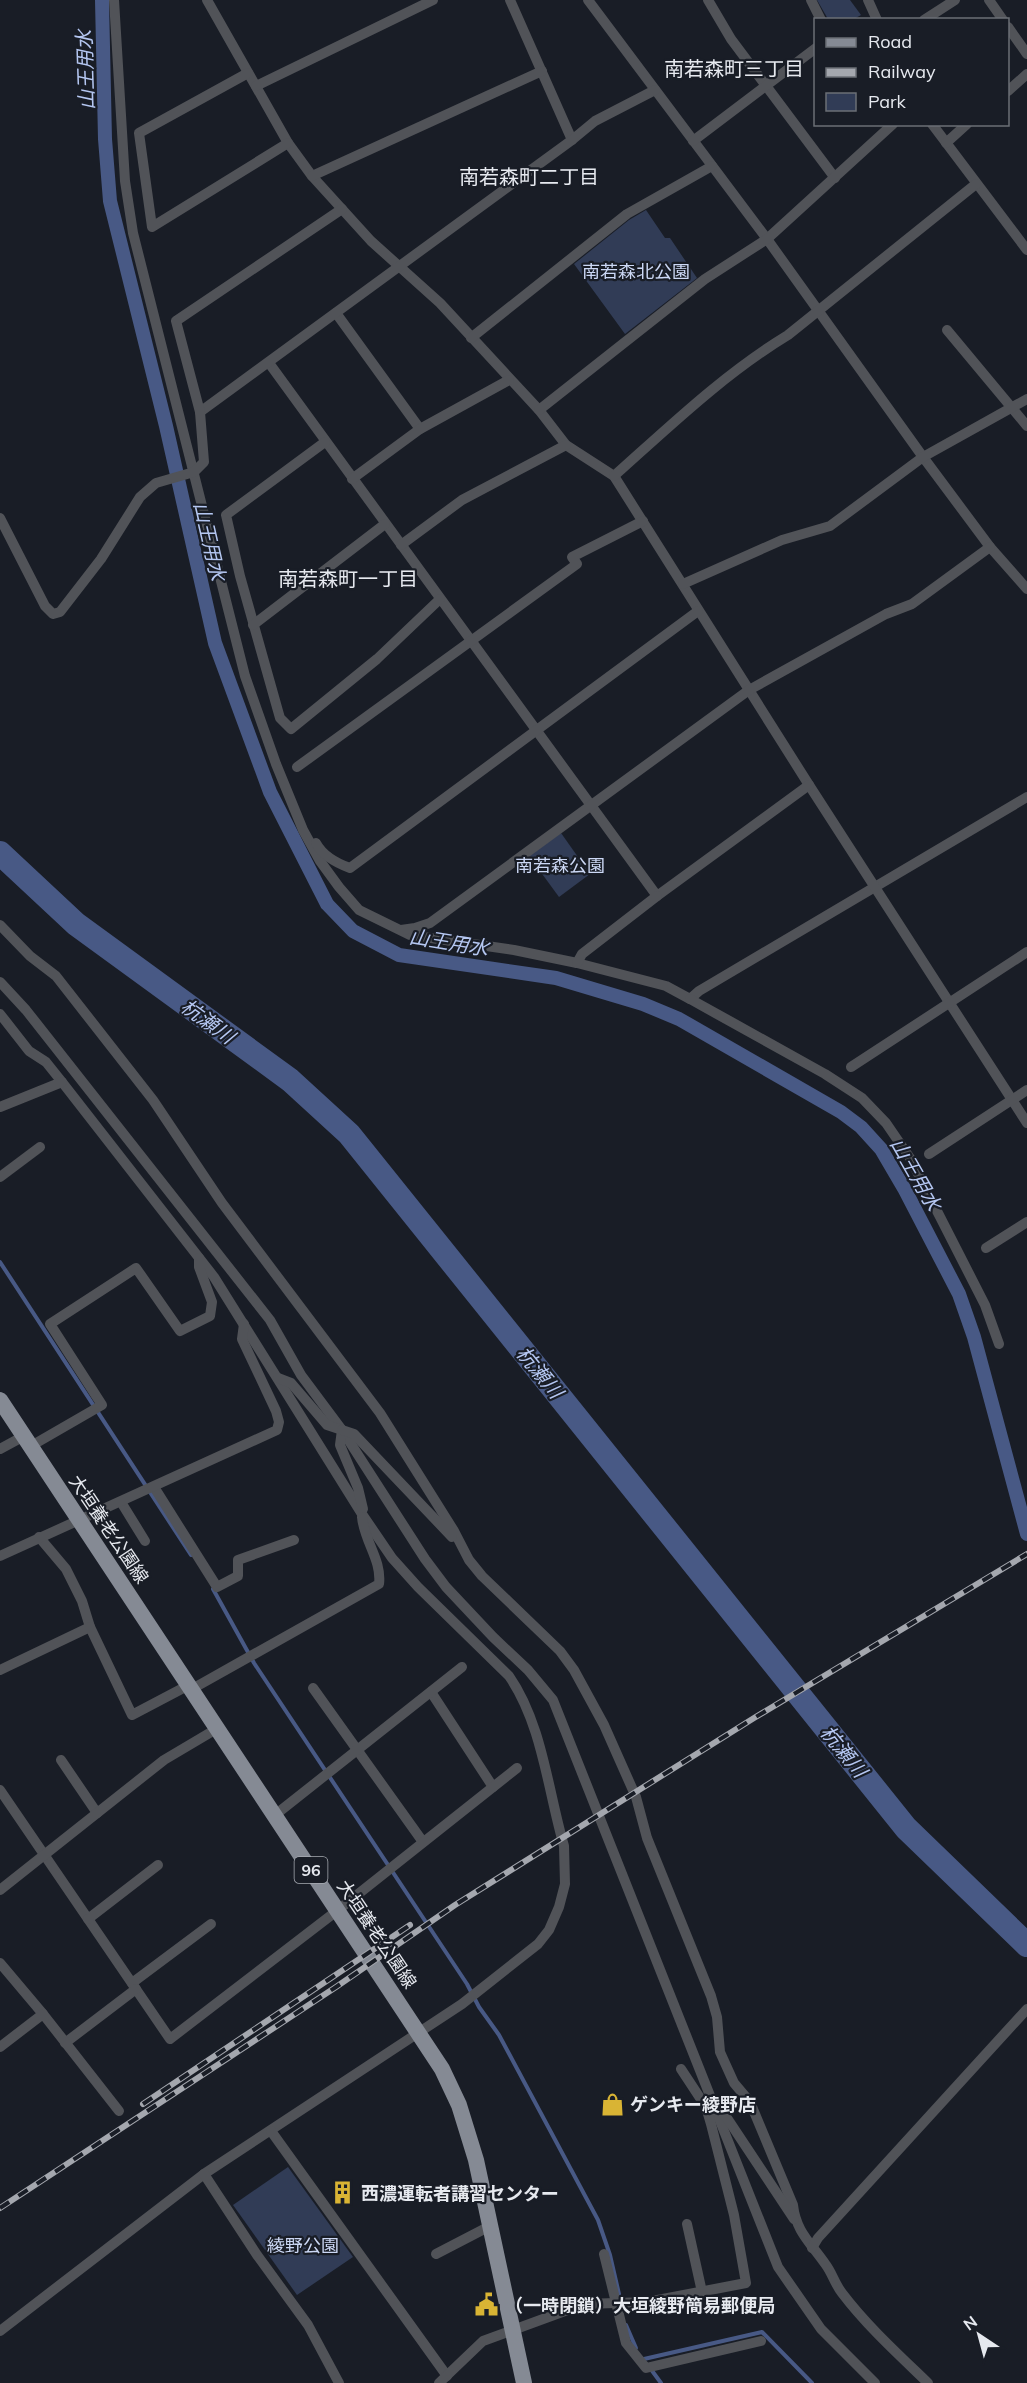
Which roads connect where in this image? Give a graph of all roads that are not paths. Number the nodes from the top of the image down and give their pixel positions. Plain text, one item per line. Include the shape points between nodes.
1 (114, 0) edge
2 (207, 0) edge
3 (433, 0) edge
4 (510, 0) edge
5 (589, 0) edge
6 (708, 0) edge
7 (811, 0) edge
8 (868, 0) edge
9 (989, 0) edge
10 (949, 1) edge
11 (820, 18) edge
12 (876, 18) edge
13 (927, 18) edge
14 (1001, 18) edge
15 (1009, 28) edge
16 (814, 49) edge
17 (1027, 54) edge
18 (542, 71) junction
19 (248, 73) junction
20 (1027, 74) edge
21 (766, 85) junction
22 (256, 86) junction
23 (655, 90) junction
24 (1009, 90) edge
25 (891, 126) edge
26 (933, 126) edge
27 (965, 126) edge
28 (573, 140) junction
29 (693, 141) junction
30 (288, 143) junction
31 (946, 143) junction
32 (712, 166) junction
33 (312, 176) junction
34 (835, 178) junction
35 (976, 184) junction
36 (342, 209) junction
37 (767, 239) junction
38 (1027, 250) edge
39 (399, 267) junction
40 (817, 310) junction
41 (336, 313) junction
42 (947, 330) dead end
43 (471, 338) junction
44 (269, 363) junction
45 (509, 380) junction
46 (1027, 399) edge
47 (1012, 408) junction
48 (538, 410) junction
49 (200, 412) junction
50 (1027, 426) edge
51 (420, 429) junction
52 (326, 442) junction
53 (566, 445) junction
54 (923, 457) junction
55 (189, 474) junction
56 (614, 476) junction
57 (352, 479) junction
58 (0, 518) edge
59 (643, 521) junction
60 (385, 525) junction
61 (401, 545) junction
62 (990, 547) junction
63 (683, 584) junction
64 (1027, 589) edge
65 (440, 599) junction
66 (698, 611) junction
67 (253, 625) junction
68 (472, 642) junction
69 (749, 690) junction
70 (537, 730) junction
71 (297, 767) dead end
72 (809, 785) junction
73 (1027, 797) edge
74 (592, 806) junction
75 (303, 830) junction
76 (875, 887) junction
77 (657, 896) junction
78 (0, 925) edge
79 (397, 931) junction
80 (1027, 952) edge
81 (577, 963) junction
82 (0, 982) edge
83 (690, 999) junction
84 (949, 1002) junction
85 (0, 1014) edge
86 (851, 1067) dead end
87 (62, 1082) junction
88 (1027, 1090) edge
89 (1012, 1100) junction
90 (0, 1107) edge
91 (1027, 1123) edge
92 (40, 1147) dead end
93 (929, 1154) dead end
94 (0, 1177) edge
95 (1027, 1222) edge
96 (986, 1248) dead end
97 (199, 1257) junction
98 (244, 1324) junction
99 (999, 1344) dead end
100 (278, 1378) junction
101 (0, 1400) edge
102 (342, 1430) junction
103 (28, 1441) junction
104 (0, 1449) edge
105 (154, 1487) junction
106 (121, 1502) junction
107 (363, 1516) junction
108 (80, 1520) junction
109 (39, 1537) junction
110 (294, 1540) dead end
111 (145, 1542) dead end
112 (463, 1549) junction
113 (0, 1556) edge
114 (90, 1627) junction
115 (462, 1667) dead end
116 (0, 1670) edge
117 (191, 1687) junction
118 (313, 1688) dead end
119 (431, 1692) junction
120 (218, 1728) junction
121 (358, 1750) junction
122 (61, 1760) dead end
123 (517, 1768) dead end
124 (493, 1787) junction
125 (0, 1790) edge
126 (97, 1813) junction
127 (275, 1815) junction
128 (423, 1842) junction
129 (44, 1856) junction
130 (158, 1865) dead end
131 (0, 1890) edge
132 (338, 1910) junction
133 (88, 1919) junction
134 (211, 1924) dead end
135 (0, 1963) edge
136 (134, 1986) junction
137 (1027, 2009) edge
138 (43, 2014) junction
139 (419, 2032) junction
140 (65, 2043) junction
141 (0, 2047) edge
142 (681, 2069) dead end
143 (710, 2107) junction
144 (119, 2111) dead end
145 (271, 2131) junction
146 (204, 2174) junction
147 (795, 2221) junction
148 (687, 2224) dead end
149 (490, 2226) junction
150 (812, 2248) junction
151 (436, 2254) dead end
152 (604, 2254) dead end
153 (702, 2292) junction
154 (616, 2305) junction
155 (1, 2327) edge
156 (512, 2329) junction
157 (761, 2341) dead end
158 (443, 2379) edge
159 (339, 2383) edge
160 (524, 2383) edge
161 (875, 2383) edge
162 (928, 2383) edge

1 - 55 street via 125,181 133,233
2 - 19 street
3 - 22 street
4 - 18 street
5 - 23 street
6 - 21 street
7 - 11 street
8 - 12 street
9 - 14 street
10 - 13 street
15 - 17 street
16 - 21 street
18 - 28 street
18 - 33 street
19 - 22 street
19 - 30 street via 139,134 152,227
20 - 24 street
21 - 29 street
21 - 34 street
22 - 30 street
23 - 28 street via 595,121
23 - 29 street
25 - 34 street
26 - 31 street
27 - 31 street
28 - 39 street
29 - 32 street
30 - 33 street
31 - 35 street
32 - 37 street
32 - 43 street via 627,214
33 - 36 street
34 - 37 street
35 - 38 street
35 - 40 street
36 - 39 street
36 - 49 street via 176,321
37 - 40 street
37 - 48 street via 705,279
39 - 41 street
39 - 43 street via 440,303
40 - 54 street
40 - 56 street via 715,386
41 - 44 street
41 - 51 street
42 - 47 street
43 - 45 street
44 - 49 street
44 - 52 street
45 - 48 street
45 - 51 street
46 - 47 street
47 - 50 street
47 - 54 street
48 - 53 street
49 - 55 street via 204,462
51 - 57 street
52 - 57 street
52 - 67 street via 226,515
53 - 56 street
53 - 61 street via 462,500
54 - 62 street
54 - 63 street via 830,526 782,540
55 - 58 street via 156,483 140,497 101,559 60,612 53,614 45,606
55 - 75 street via 245,676
56 - 59 street
57 - 60 street
59 - 63 street
59 - 68 street via 572,557 577,564
60 - 61 street
60 - 67 street
61 - 65 street
62 - 64 street
62 - 69 street via 912,604 886,614
63 - 66 street
65 - 67 street via 377,659 291,729 280,718
65 - 68 street
66 - 69 street
66 - 70 street
68 - 70 street
68 - 71 street
69 - 72 street
69 - 74 street
70 - 74 street
70 - 75 street via 350,868 319,849 309,831
72 - 76 street
72 - 77 street
73 - 76 street
74 - 77 street
74 - 79 street via 430,923
75 - 79 street via 320,861 359,910
76 - 83 street
76 - 84 street
77 - 81 street via 582,954
78 - 112 street via 56,976 153,1100 222,1203 380,1413
79 - 81 street
80 - 84 street
81 - 83 street via 666,986
82 - 102 street via 270,1320 301,1376
83 - 99 street via 825,1074 862,1098 885,1123 910,1158 975,1284
84 - 86 street
84 - 89 street
85 - 87 street via 29,1051 46,1062
87 - 90 street
87 - 97 street
88 - 89 street
89 - 91 street
89 - 93 street
92 - 94 street
95 - 96 street
97 - 98 street
97 - 103 street via 212,1302 210,1316 180,1331 136,1268 50,1324 102,1405
98 - 100 street
98 - 105 street via 242,1339 276,1411 277,1430
100 - 102 street via 291,1383 327,1425
100 - 107 street
101 - 103 main road, 大垣養老公園線 / 96
102 - 107 street via 340,1445 358,1488
102 - 112 street via 354,1434
102 - 143 street via 446,1587 553,1701
103 - 104 street
103 - 108 main road, 大垣養老公園線 / 96
105 - 106 street
105 - 110 street via 217,1587 238,1576 238,1560
106 - 108 street
106 - 111 street
107 - 117 street via 363,1528 381,1572 379,1584
107 - 139 street via 403,1571 519,1690 534,1728 564,1846 565,1884 549,1930 538,1944 462,2004
108 - 109 street
108 - 117 main road, 大垣養老公園線 / 96
109 - 113 street
109 - 114 street via 66,1569
112 - 147 street via 482,1576 560,1651 604,1725 636,1797 647,1838 711,1996 720,2052 734,2083 750,2102 793,2205
114 - 116 street
114 - 117 street via 132,1715
115 - 119 street
117 - 120 main road, 大垣養老公園線 / 96
118 - 121 street
119 - 121 street
119 - 124 street
120 - 126 street via 164,1760
120 - 127 main road, 大垣養老公園線 / 96
121 - 127 street
121 - 128 street
122 - 126 street
123 - 124 street
124 - 128 street
125 - 129 street
126 - 129 street
127 - 132 main road, 大垣養老公園線 / 96
128 - 132 street
129 - 131 street
129 - 133 street
130 - 133 street
132 - 136 street via 171,2039
132 - 139 main road, 大垣養老公園線 / 96
133 - 136 street
134 - 136 street
135 - 138 street
136 - 140 street
137 - 150 street
138 - 140 street
138 - 141 street
139 - 145 street
139 - 149 main road, 大垣養老公園線 / 96 via 459,2105
140 - 144 street
142 - 143 street
143 - 147 street via 727,2118
143 - 153 street via 746,2283
143 - 161 street via 778,2267 821,2329
145 - 146 street
145 - 158 street
146 - 155 street
146 - 159 street via 308,2325
147 - 150 street
148 - 153 street
149 - 151 street
149 - 156 main road, 大垣養老公園線 / 96
150 - 162 street via 840,2291 870,2326
152 - 154 street
153 - 154 street
154 - 156 street via 584,2304
154 - 157 street via 626,2343 646,2368
156 - 158 street via 483,2341
156 - 160 main road, 大垣養老公園線 / 96

